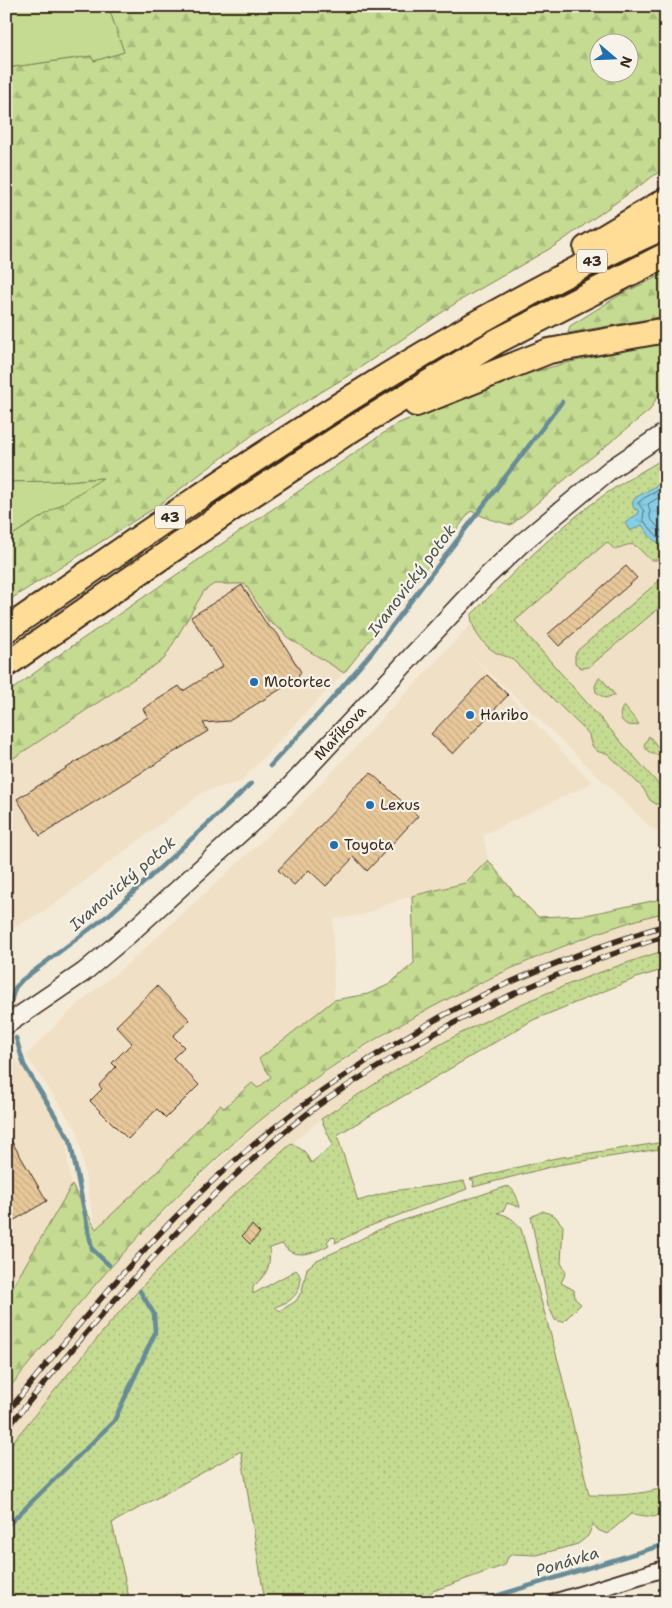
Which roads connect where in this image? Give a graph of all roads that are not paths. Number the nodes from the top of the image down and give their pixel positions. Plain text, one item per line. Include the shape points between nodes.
1 (666, 200) edge
2 (666, 226) edge
3 (666, 255) edge
4 (519, 298) junction
5 (666, 330) edge
6 (354, 428) junction
7 (666, 432) edge
8 (6, 630) edge
9 (6, 665) edge
10 (6, 1025) edge
11 (666, 1568) edge
12 (555, 1602) edge

1 - 4 highway via 578,252
2 - 4 highway, 43
3 - 6 highway, 43 via 497,341
4 - 8 highway, 43 via 328,412
5 - 6 highway via 549,351
6 - 9 highway, 43
7 - 10 street, Maříkova via 611,468 509,555 284,793 135,929 84,972
11 - 12 street

